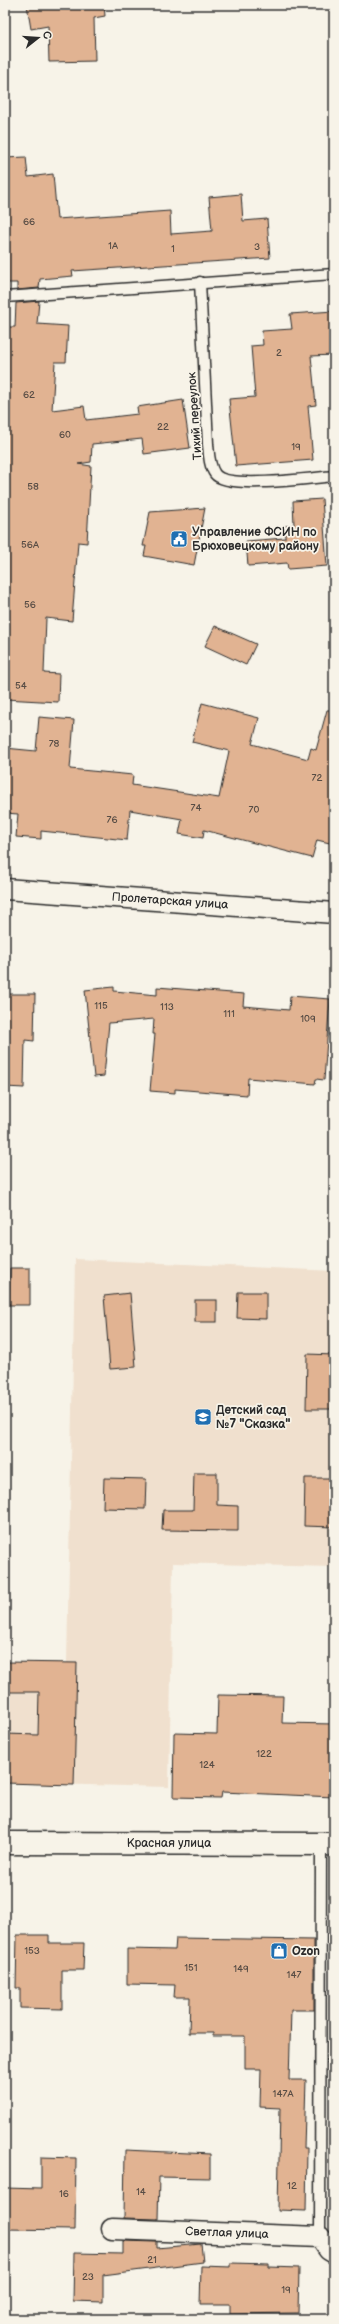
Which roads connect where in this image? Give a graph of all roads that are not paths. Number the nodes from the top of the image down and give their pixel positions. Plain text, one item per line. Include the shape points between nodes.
1 (334, 274) edge
2 (200, 282) junction
3 (5, 297) edge
4 (334, 476) edge
5 (5, 889) edge
6 (334, 913) edge
7 (5, 1843) edge
8 (328, 1844) edge
9 (112, 2229) dead end
10 (320, 2237) junction
11 (334, 2253) edge

1 - 2 lane
2 - 3 lane
2 - 4 lane, Тихий переулок via 208,444 211,467 216,475 221,479 239,483
5 - 6 street, Пролетарская улица
7 - 8 street, Красная улица
8 - 10 lane
9 - 10 street, Светлая улица
10 - 11 street

